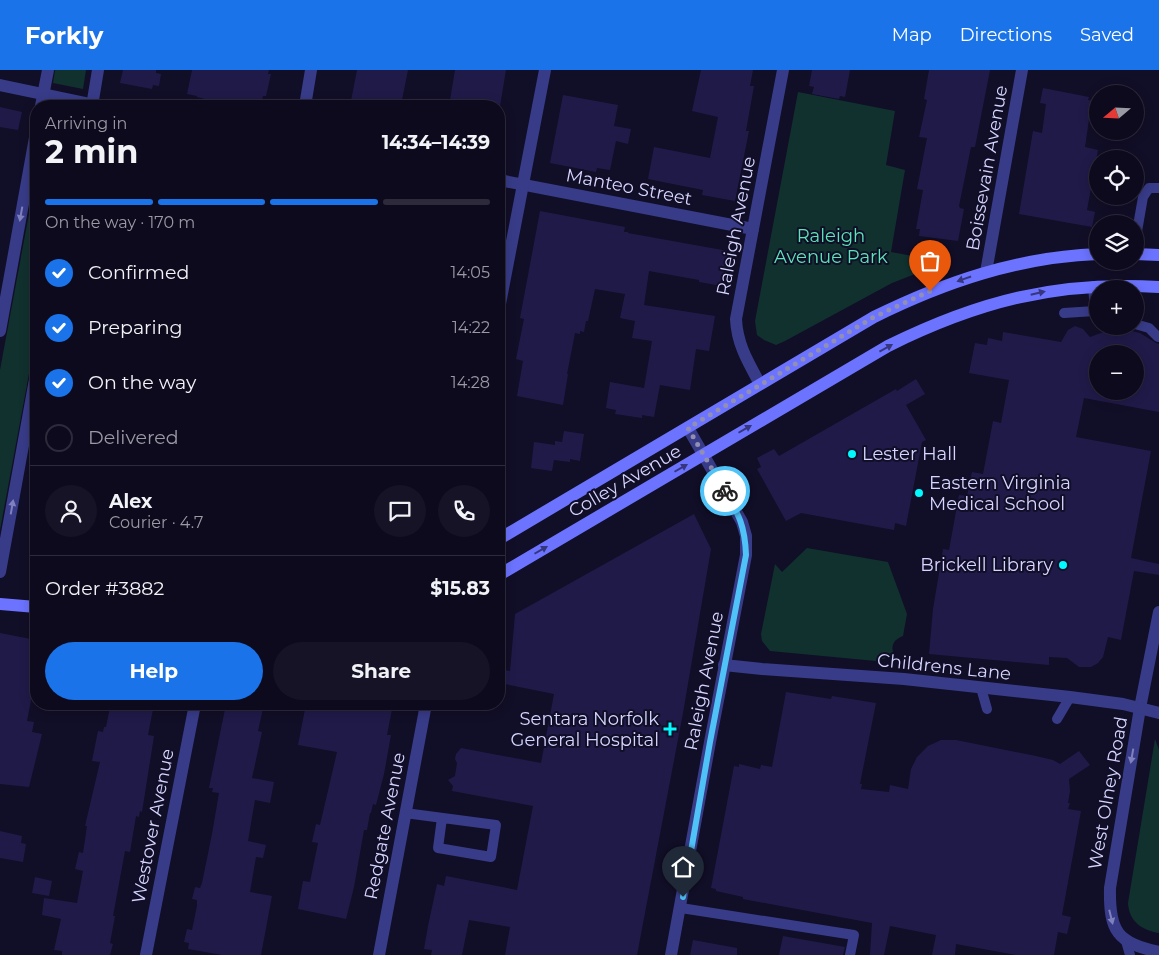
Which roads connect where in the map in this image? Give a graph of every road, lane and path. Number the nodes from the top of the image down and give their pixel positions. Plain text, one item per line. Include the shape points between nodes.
1 (48, 70) edge
2 (98, 70) edge
3 (311, 70) edge
4 (545, 70) edge
5 (784, 70) edge
6 (1022, 70) edge
7 (0, 85) edge
8 (42, 100) edge
9 (96, 100) edge
10 (306, 100) edge
11 (30, 165) edge
12 (505, 181) edge
13 (524, 184) junction
14 (1159, 188) edge
15 (1140, 215) edge
16 (753, 228) junction
17 (1144, 254) edge
18 (1089, 255) edge
19 (1159, 255) edge
20 (986, 272) junction
21 (505, 280) edge
22 (1089, 286) edge
23 (1144, 287) edge
24 (1159, 287) edge
25 (1064, 313) dead end
26 (1089, 315) edge
27 (1144, 327) edge
28 (0, 331) edge
29 (1158, 337) edge
30 (760, 384) junction
31 (30, 407) edge
32 (688, 428) junction
33 (704, 455) junction
34 (505, 536) edge
35 (505, 571) edge
36 (0, 572) edge
37 (0, 604) edge
38 (30, 606) edge
39 (1159, 612) edge
40 (724, 665) junction
41 (981, 688) junction
42 (1070, 698) junction
43 (1140, 708) junction
44 (987, 709) dead end
45 (194, 710) edge
46 (425, 710) edge
47 (1159, 713) edge
48 (1057, 719) dead end
49 (405, 813) junction
50 (442, 818) junction
51 (681, 908) junction
52 (1126, 941) junction
53 (1159, 952) edge
54 (146, 955) edge
55 (379, 955) edge
56 (671, 955) edge
57 (850, 955) edge
58 (1130, 955) edge

1 - 8 street
2 - 9 street
3 - 10 street
4 - 13 street
5 - 16 street, Raleigh Avenue
6 - 20 street, Boissevain Avenue
7 - 8 street
11 -> 28 street
12 - 13 street, Manteo Street
13 - 16 street, Manteo Street
13 - 21 street
14 - 15 lane via 1149,188 1143,196
16 - 30 street, Raleigh Avenue via 736,319 742,349
17 - 19 main road
18 - 20 main road, Colley Avenue via 1037,260
20 -> 30 main road, Colley Avenue via 913,298 874,317
33 -> 22 main road, Colley Avenue via 920,330 1004,301 1047,291
23 - 24 main road, Colley Avenue
25 - 26 lane
27 - 29 lane
30 - 32 main road, Colley Avenue
36 -> 31 street
32 - 33 street, Raleigh Avenue
32 - 34 main road, Colley Avenue
35 -> 33 main road, Colley Avenue
33 - 40 street, Raleigh Avenue via 734,505 746,536 746,555
37 - 38 main road
39 - 43 street, West Olney Road
40 - 41 street, Childrens Lane
40 - 51 street, Raleigh Avenue
41 - 42 street, Childrens Lane
41 - 44 lane
42 - 43 street, Childrens Lane
42 - 48 lane
43 - 47 street, Childrens Lane
43 -> 52 street, West Olney Road via 1110,888 1112,922
45 - 54 street, Westover Avenue
46 - 49 street, Redgate Avenue
49 - 50 lane
49 - 55 street, Redgate Avenue
50 - 50 lane via 496,825 491,857 438,848
51 - 56 street, Raleigh Avenue
51 - 57 lane via 854,935
52 - 53 street
52 - 58 lane

